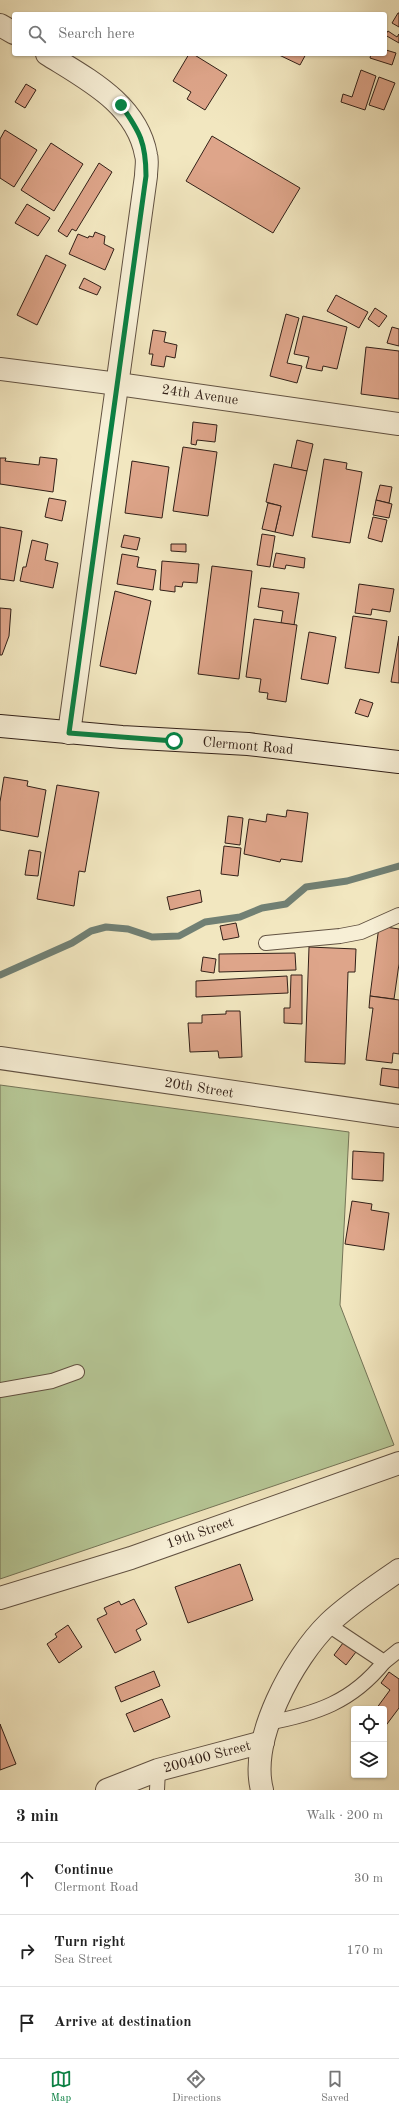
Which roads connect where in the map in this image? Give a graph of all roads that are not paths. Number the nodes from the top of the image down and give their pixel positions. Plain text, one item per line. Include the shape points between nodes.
1 (0, 25) edge
2 (12, 32) edge
3 (51, 56) edge
4 (0, 370) edge
5 (118, 384) junction
6 (399, 424) edge
7 (0, 726) edge
8 (69, 733) junction
9 (399, 762) edge
10 (399, 915) edge
11 (266, 943) dead end
12 (0, 1058) edge
13 (399, 1116) edge
14 (77, 1372) dead end
15 (0, 1390) edge
16 (399, 1463) edge
17 (399, 1570) edge
18 (0, 1598) edge
19 (327, 1624) junction
20 (399, 1650) edge
21 (384, 1662) junction
22 (265, 1733) junction
23 (158, 1780) edge
24 (113, 1789) edge
25 (262, 1790) edge

1 - 2 street
3 - 5 street via 95,83 121,105 139,130 146,155 146,176
4 - 5 street, 24th Avenue
5 - 6 street, 24th Avenue
5 - 8 street
7 - 8 street, Clermont Road
8 - 9 street, Clermont Road via 248,744
10 - 11 lane via 361,932
12 - 13 street, 20th Street
14 - 15 lane via 52,1381
16 - 18 street, 19th Street via 131,1558
17 - 19 street
19 - 21 lane
19 - 22 street via 308,1645 284,1686
20 - 21 lane
21 - 22 lane via 371,1679 354,1693
22 - 23 street, 200400 Street
22 - 25 street via 260,1766
23 - 24 street, 200400 Street

